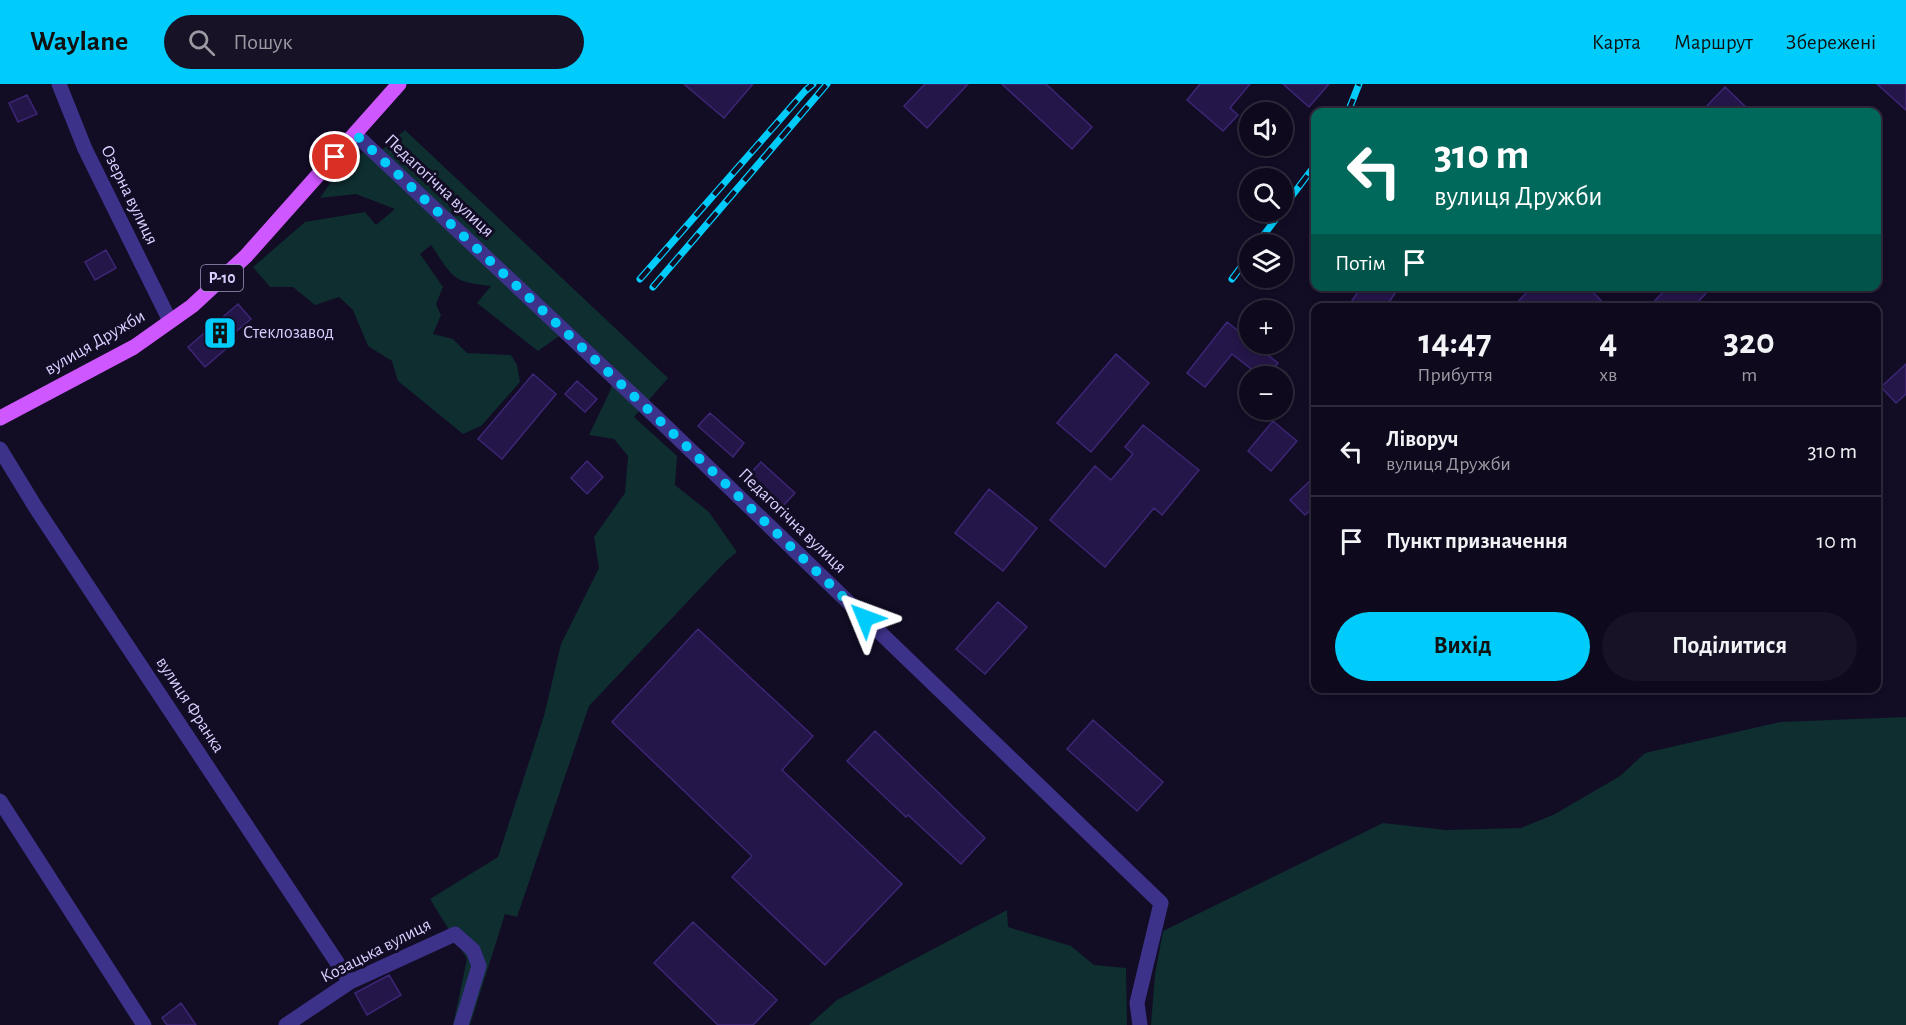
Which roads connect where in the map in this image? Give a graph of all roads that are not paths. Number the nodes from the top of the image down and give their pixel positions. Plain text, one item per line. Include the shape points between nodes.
1 (59, 84) edge
2 (399, 84) edge
3 (355, 134) junction
4 (170, 321) junction
5 (0, 418) edge
6 (0, 449) edge
7 (0, 801) edge
8 (350, 982) junction
9 (144, 1025) edge
10 (285, 1025) edge
11 (461, 1025) edge
12 (1140, 1025) edge

1 - 4 street, Озерна вулиця via 85,149
2 - 3 main road, вулиця Дружби / Р-10
3 - 4 main road, вулиця Дружби / Р-10 via 246,256
3 - 12 street, Педагогічна вулиця via 1161,903 1137,1004
4 - 5 main road, вулиця Дружби / Р-10 via 134,347
6 - 8 street, вулиця Франка
7 - 9 street
8 - 10 street, Козацька вулиця
8 - 11 street, Козацька вулиця via 455,934 473,950 479,966

